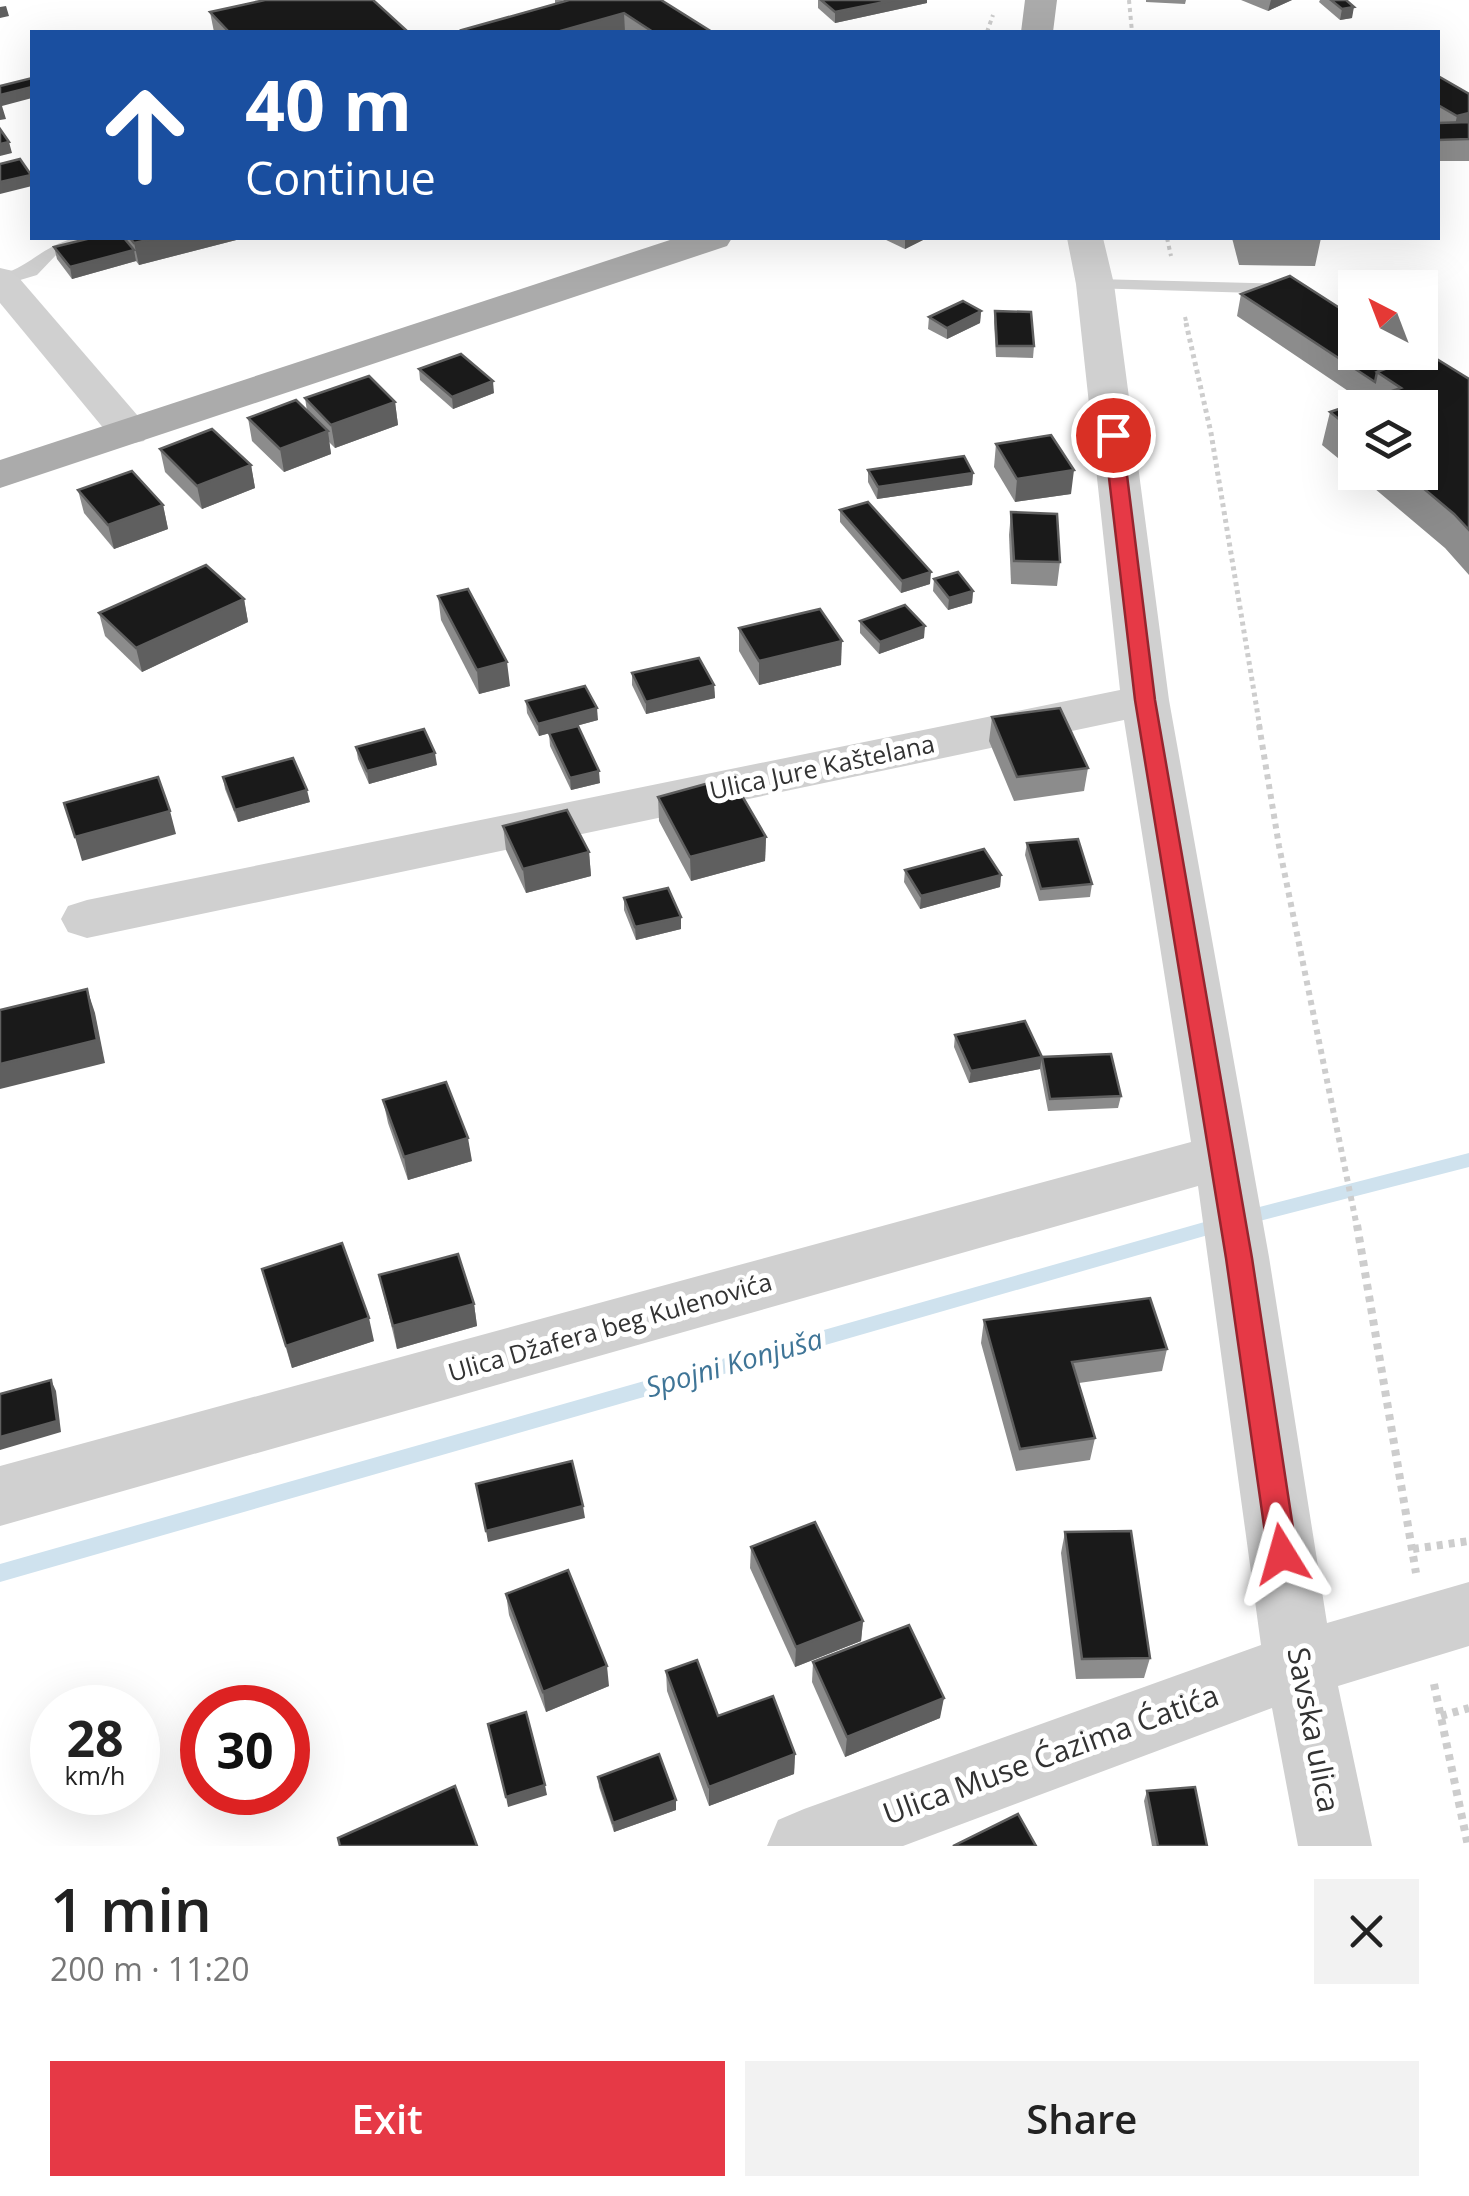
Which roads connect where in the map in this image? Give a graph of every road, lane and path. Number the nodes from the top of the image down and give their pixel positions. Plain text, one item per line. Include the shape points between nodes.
1 (1041, 0) edge
2 (1129, 0) edge
3 (1037, 30) edge
4 (1132, 30) edge
5 (84, 240) edge
6 (698, 240) edge
7 (1085, 240) edge
8 (1167, 240) edge
9 (661, 245) edge
10 (0, 280) edge
11 (1095, 284) junction
12 (1178, 286) junction
13 (1309, 299) edge
14 (129, 432) junction
15 (0, 474) edge
16 (1145, 700) junction
17 (87, 919) dead end
18 (1223, 1170) junction
19 (0, 1496) edge
20 (1469, 1541) edge
21 (1414, 1548) junction
22 (1446, 1621) edge
23 (1299, 1664) junction
24 (1469, 1708) edge
25 (1441, 1716) junction
26 (804, 1846) edge
27 (1335, 1846) edge
28 (1468, 1846) edge

1 - 3 main road
2 - 4 path
5 - 10 lane via 51,250 31,271
6 - 9 main road
7 - 11 street
8 - 12 path
9 - 14 main road
10 - 14 street
11 - 12 lane
11 - 16 street
12 - 13 lane via 1294,290
12 - 21 path via 1211,433 1279,846 1360,1240
14 - 15 main road
16 - 17 street, Ulica Jure Kaštelana
16 - 18 street
18 - 19 street, Ulica Džafera beg Kulenovića
18 - 23 street, Savska ulica
20 - 21 path
21 - 22 path
22 - 23 street, Ulica Muse Ćazima Ćatića
22 - 25 path
23 - 26 street, Ulica Muse Ćazima Ćatića
23 - 27 street, Savska ulica
24 - 25 path
25 - 28 path

